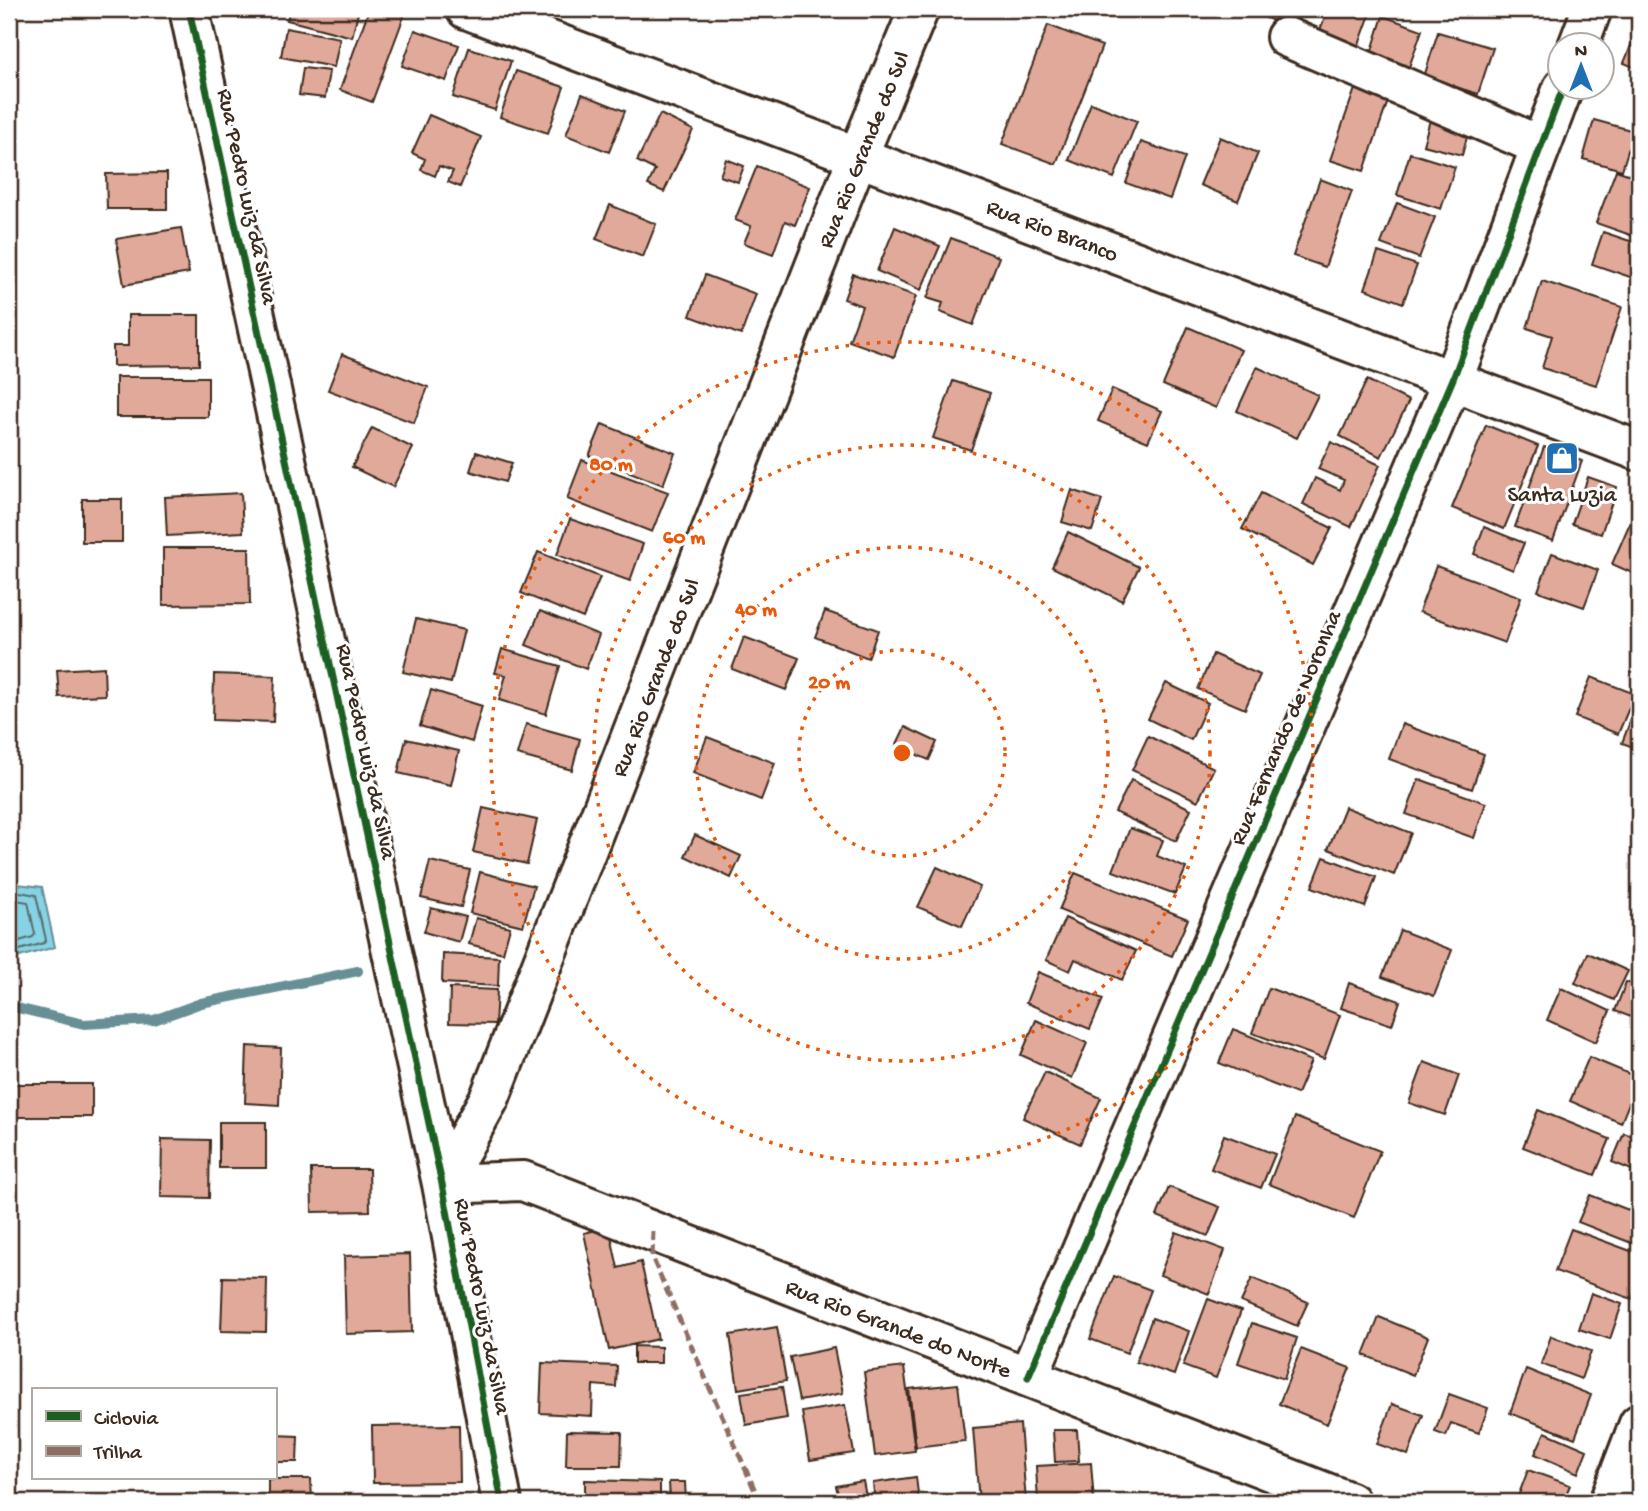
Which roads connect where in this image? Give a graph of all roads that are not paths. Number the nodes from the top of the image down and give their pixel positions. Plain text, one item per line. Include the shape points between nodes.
1 (189, 9) edge
2 (466, 9) edge
3 (919, 9) edge
4 (1592, 9) edge
5 (1583, 32) edge
6 (1286, 37) dead end
7 (1558, 102) edge
8 (1541, 146) junction
9 (858, 156) junction
10 (1453, 379) junction
11 (1639, 451) edge
12 (442, 1184) junction
13 (1028, 1377) junction
14 (1639, 1424) edge
15 (502, 1502) edge
16 (1350, 1502) edge
17 (1609, 1502) edge

1 - 12 street, Rua Pedro Luiz da Silva
2 - 9 street, Rua Rio Branco
3 - 9 street, Rua Rio Grande do Sul
4 - 5 street
6 - 8 street
7 - 8 street, Rua Fernando de Noronha
8 - 10 street, Rua Fernando de Noronha
9 - 10 street, Rua Rio Branco
9 - 12 street, Rua Rio Grande do Sul via 491,1097
10 - 11 street, Rua Rio Branco
10 - 13 street, Rua Fernando de Noronha
12 - 13 street, Rua Rio Grande do Norte via 523,1181
12 - 15 street, Rua Pedro Luiz da Silva
13 - 16 street, Rua Rio Grande do Norte
14 - 17 street

